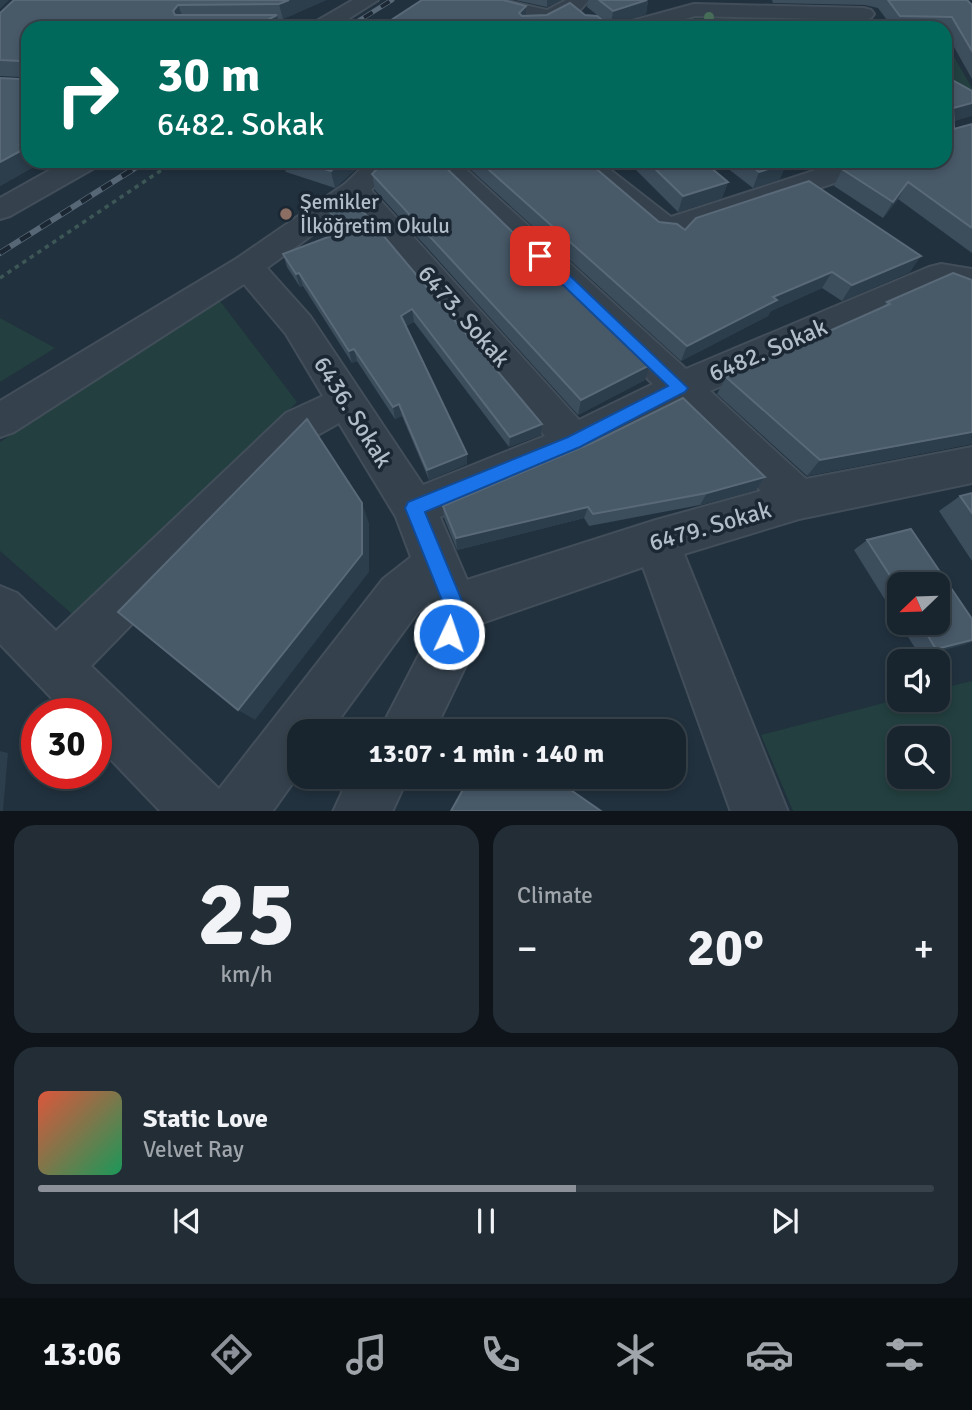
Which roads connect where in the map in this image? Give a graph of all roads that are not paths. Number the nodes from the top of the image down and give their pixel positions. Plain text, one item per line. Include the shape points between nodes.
1 (368, 0) edge
2 (575, 4) edge
3 (470, 5) edge
4 (690, 11) junction
5 (865, 14) edge
6 (324, 21) edge
7 (503, 21) edge
8 (535, 21) edge
9 (541, 21) edge
10 (589, 21) edge
11 (656, 21) edge
12 (708, 21) edge
13 (839, 21) edge
14 (74, 168) edge
15 (378, 168) edge
16 (448, 168) edge
17 (591, 168) edge
18 (787, 168) edge
19 (860, 168) edge
20 (355, 190) junction
21 (818, 192) junction
22 (0, 210) edge
23 (247, 267) junction
24 (944, 272) edge
25 (972, 296) edge
26 (680, 388) junction
27 (346, 402) junction
28 (0, 421) edge
29 (574, 442) junction
30 (972, 465) edge
31 (799, 500) junction
32 (414, 508) junction
33 (656, 541) junction
34 (446, 587) junction
35 (0, 610) edge
36 (57, 666) junction
37 (412, 719) edge
38 (373, 789) edge
39 (201, 811) edge
40 (237, 811) edge
41 (361, 811) edge
42 (760, 811) edge

1 - 6 street
2 - 9 street
2 - 10 street
3 - 7 street
3 - 8 street
4 - 11 street
4 - 12 street
4 - 13 street
5 - 13 street
14 - 22 street
15 - 20 street
16 - 26 street
17 - 21 street via 667,229 738,195
18 - 21 street
19 - 21 street
20 - 23 street
20 - 29 street, 6473. Sokak
23 - 27 street, 6436. Sokak via 298,325
23 - 28 street
24 - 25 street
24 - 26 street, 6482. Sokak
26 - 29 street, 6482. Sokak
26 - 31 street
27 - 32 street, 6436. Sokak
27 - 36 street via 300,425
29 - 32 street, 6482. Sokak
30 - 31 street, 6479. Sokak
31 - 33 street, 6479. Sokak
32 - 34 street, 6436. Sokak
33 - 34 street, 6479. Sokak
33 - 42 street
34 - 37 street via 444,659
34 - 40 street via 400,596
35 - 36 street
36 - 39 street
38 - 41 street

